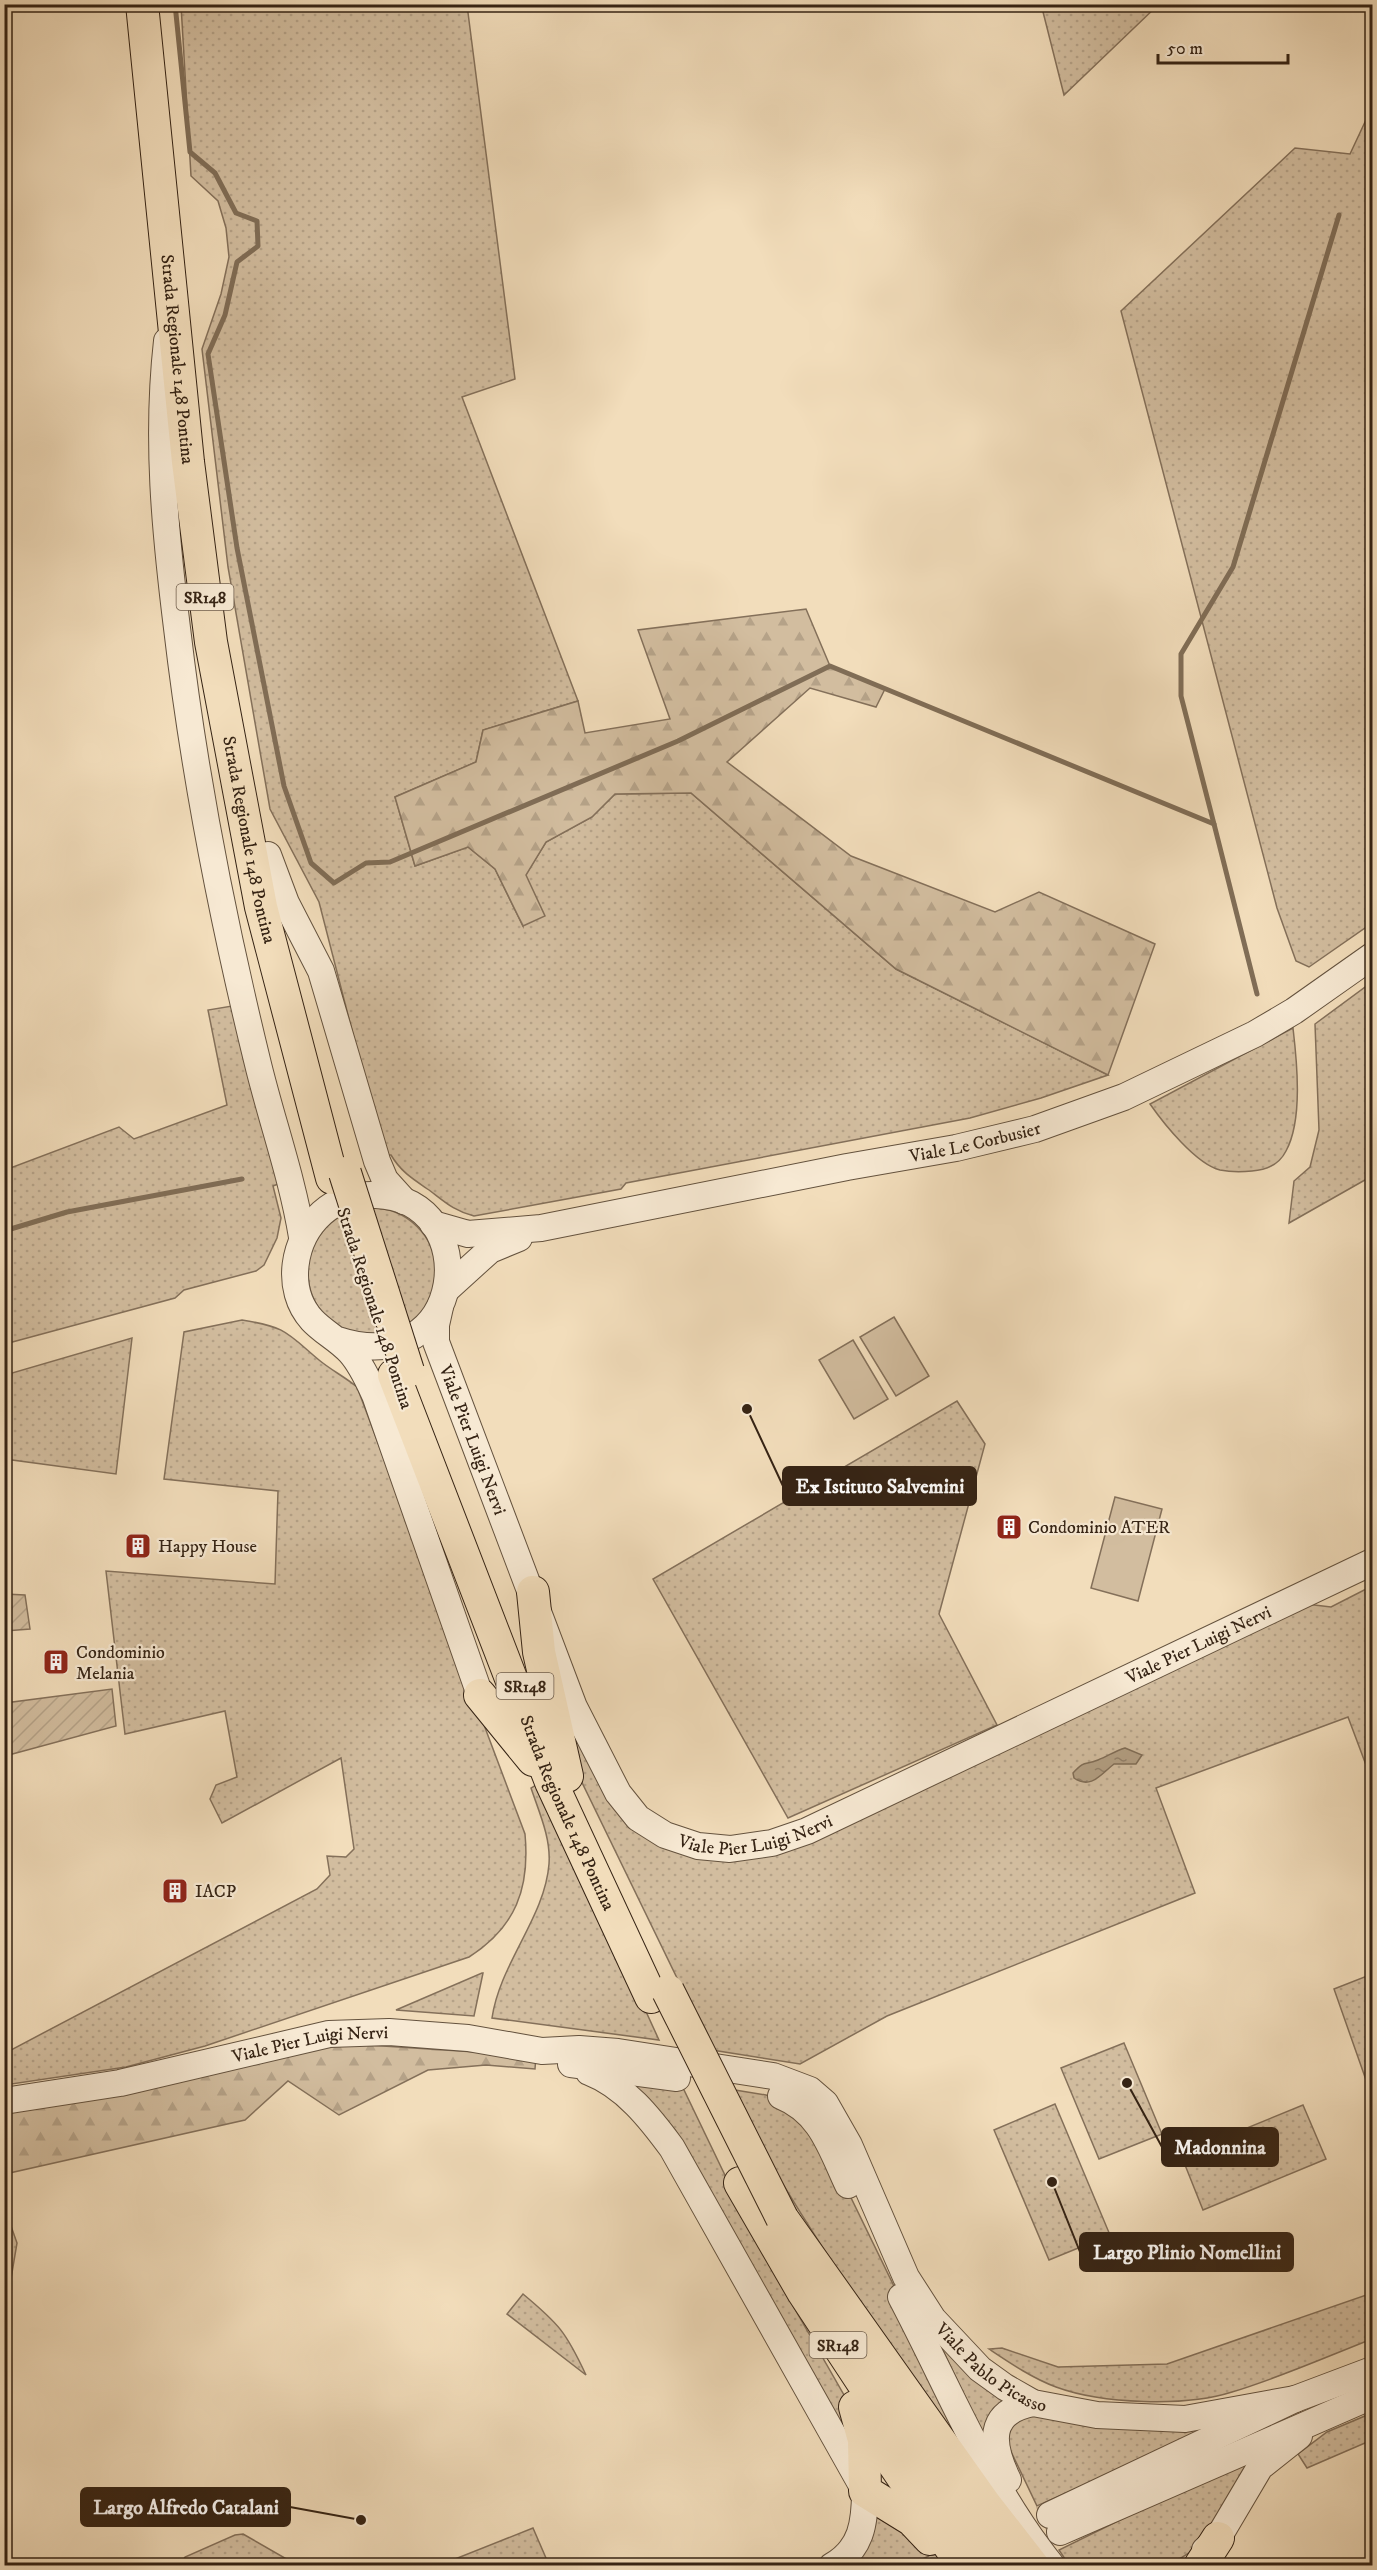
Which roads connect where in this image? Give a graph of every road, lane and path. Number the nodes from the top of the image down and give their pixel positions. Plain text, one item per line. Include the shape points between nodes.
1 (142, 4) edge
2 (156, 4) edge
3 (173, 293) junction
4 (268, 855) junction
5 (1372, 956) edge
6 (338, 1175) junction
7 (404, 1201) junction
8 (433, 1224) junction
9 (541, 1228) junction
10 (302, 1236) junction
11 (444, 1298) junction
12 (338, 1340) junction
13 (1372, 1562) edge
14 (533, 1592) junction
15 (480, 1695) joint
16 (560, 1785) junction
17 (659, 1994) junction
18 (542, 2051) junction
19 (571, 2064) junction
20 (4, 2101) edge
21 (825, 2103) joint
22 (740, 2183) junction
23 (782, 2218) junction
24 (1372, 2370) edge
25 (1372, 2396) edge
26 (1295, 2399) junction
27 (1033, 2403) junction
28 (855, 2407) junction
29 (1327, 2414) junction
30 (865, 2491) junction
31 (948, 2500) junction
32 (1218, 2538) junction
33 (1043, 2562) edge
34 (832, 2565) edge
35 (948, 2565) edge
36 (963, 2565) edge
37 (995, 2565) edge
38 (1187, 2565) edge
39 (1200, 2565) edge

1 - 3 main road, Strada Regionale 148 Pontina / SR148
2 - 4 main road, Strada Regionale 148 Pontina / SR148 via 201,466 227,639
3 - 6 main road, Strada Regionale 148 Pontina / SR148 via 188,462 211,642 261,908
3 - 10 street via 163,376 163,506 186,710 218,888
4 - 6 main road, Strada Regionale 148 Pontina / SR148
4 - 7 street via 286,903 321,971 378,1164 385,1180
5 - 9 street, Viale Le Corbusier via 1255,1034 1124,1097 1035,1129 956,1148
6 - 16 main road, Strada Regionale 148 Pontina / SR148 via 401,1373
7 - 8 street
7 - 10 street via 365,1194 346,1199 328,1208
8 - 9 street, Viale Le Corbusier via 468,1234
8 - 11 street via 444,1244 449,1266
9 - 11 street, Viale Le Corbusier via 490,1250
10 - 12 street via 296,1265 298,1294 310,1318
11 - 12 street via 426,1326 407,1340 384,1347 360,1347
11 - 14 street, Viale Pier Luigi Nervi via 436,1325 436,1342
12 - 15 street via 356,1360 375,1395
13 - 14 street, Viale Pier Luigi Nervi via 807,1831 772,1843 730,1849 698,1846 665,1835 638,1818 618,1793 574,1707
14 - 16 main road
15 - 16 main road
16 - 17 main road, Strada Regionale 148 Pontina / SR148
17 - 22 main road, Strada Regionale 148 Pontina / SR148
17 - 23 main road, Strada Regionale 148 Pontina / SR148, bridge
18 - 19 street
18 - 20 street, Viale Pier Luigi Nervi via 468,2038 389,2032 329,2034 120,2083
18 - 21 street, Viale Pier Luigi Nervi via 618,2052 764,2074 810,2090
19 - 30 street via 594,2074 632,2100 672,2148
19 - 33 street via 746,2085 775,2093 806,2109 817,2121 839,2164 973,2444
21 - 27 street, Viale Pablo Picasso via 849,2145 906,2277 933,2319 980,2369
22 - 28 main road via 769,2250
22 - 31 main road, Strada Regionale 148 Pontina / SR148 via 810,2302 884,2415
23 - 31 main road, Strada Regionale 148 Pontina / SR148
23 - 33 main road via 984,2502
24 - 26 street, Viale Pablo Picasso
25 - 29 street, Viale Pablo Picasso
26 - 27 street, Viale Pablo Picasso via 1185,2419 1097,2415
26 - 29 street, Viale Pablo Picasso via 1055,2524
27 - 33 street via 1017,2406 1002,2417 994,2432 995,2449
28 - 30 main road via 864,2440
28 - 36 main road
29 - 32 street, Viale Pablo Picasso via 1260,2468
30 - 34 street via 865,2519 855,2547
30 - 35 main road via 919,2525
31 - 37 main road, Strada Regionale 148 Pontina / SR148
32 - 38 street, Viale Pablo Picasso
32 - 39 main road

